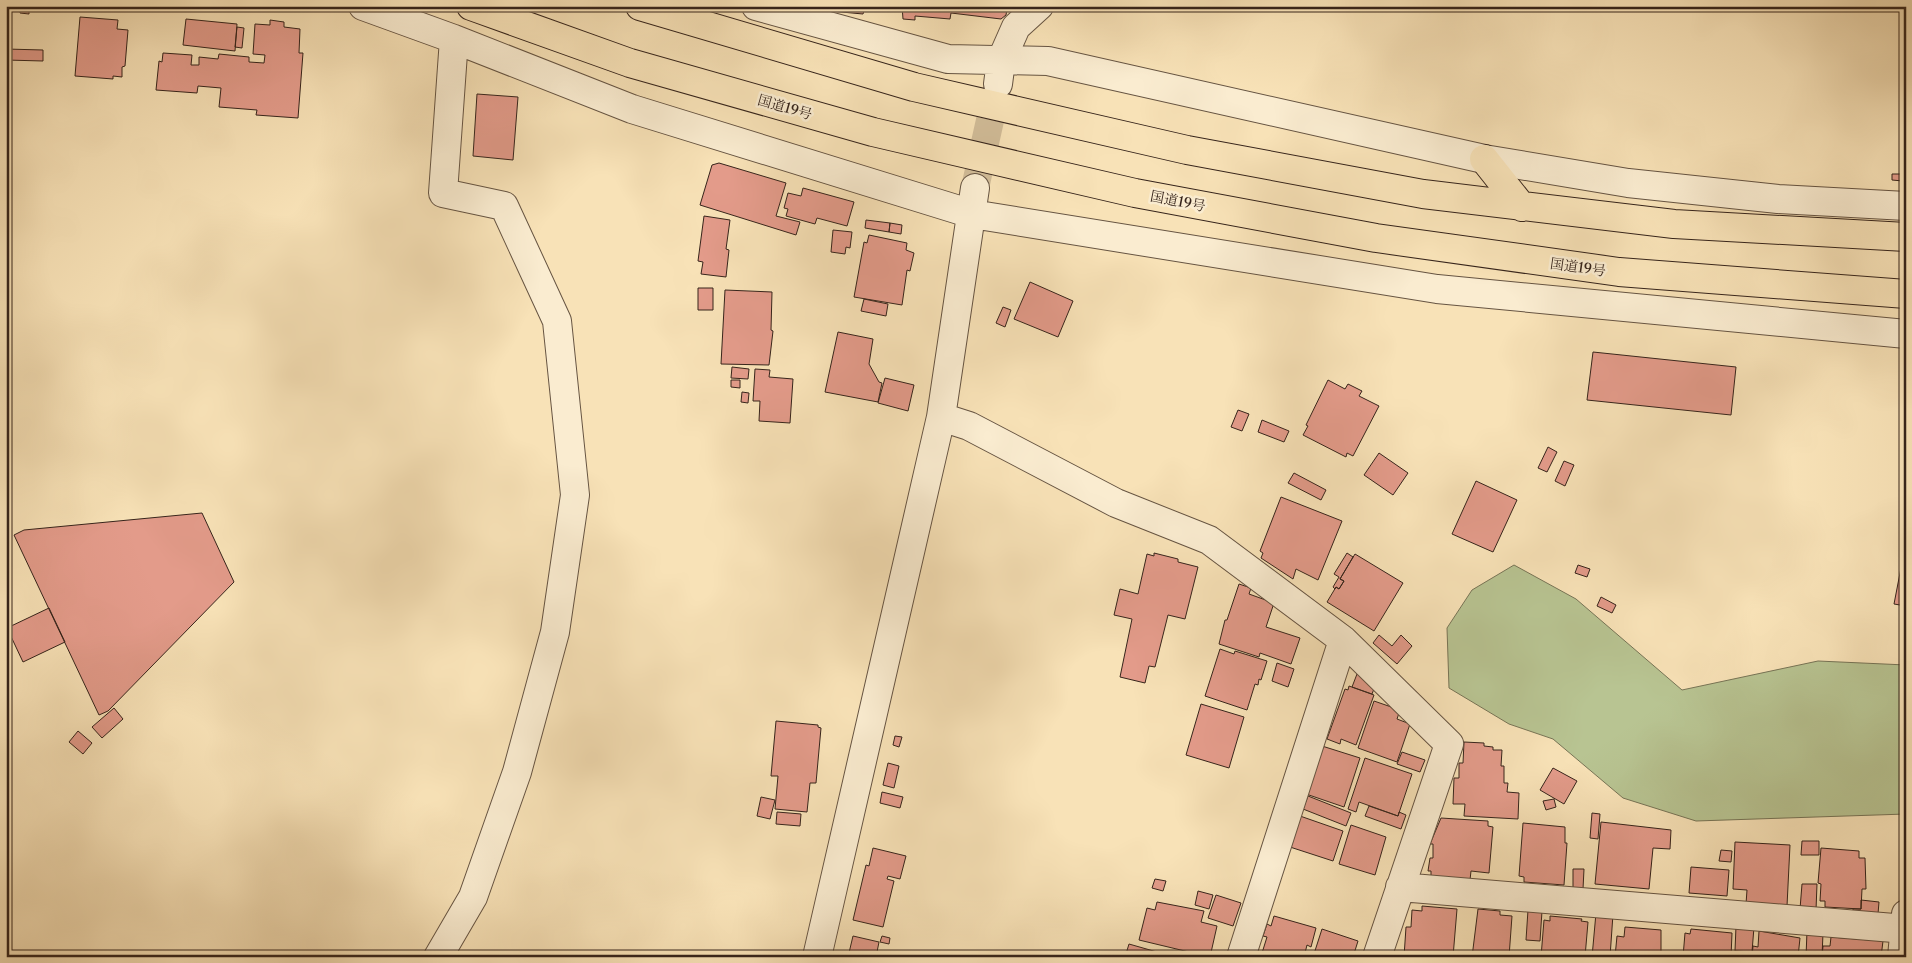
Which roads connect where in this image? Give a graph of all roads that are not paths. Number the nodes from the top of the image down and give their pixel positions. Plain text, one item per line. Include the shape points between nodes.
1 (363, 6) edge
2 (471, 6) edge
3 (640, 6) edge
4 (756, 6) edge
5 (1039, 6) edge
6 (454, 39) junction
7 (1000, 73) junction
8 (1484, 159) junction
9 (974, 201) junction
10 (1906, 206) edge
11 (1522, 207) junction
12 (1906, 237) edge
13 (1906, 294) edge
14 (1906, 334) edge
15 (942, 417) junction
16 (1343, 640) junction
17 (1400, 888) junction
18 (1905, 924) edge
19 (438, 957) edge
20 (817, 957) edge
21 (1241, 957) edge
22 (1376, 957) edge
23 (1902, 957) edge

1 - 6 street
2 - 13 highway, 国道19号 via 630,63 864,129 1135,193 1376,238 1619,272
3 - 11 highway via 914,87 1168,145 1423,194
4 - 7 street
5 - 7 street via 1016,27
6 - 9 street via 632,109
6 - 19 street via 443,193 504,206 557,321 575,495 555,632 517,772 473,897
7 - 8 street via 1048,61
8 - 10 street via 1628,183 1778,199
8 - 11 highway
9 - 14 street via 1438,289
9 - 15 street
11 - 12 highway via 1674,224
15 - 16 street via 969,426 1116,503 1209,540
15 - 20 street
16 - 17 street via 1450,744
16 - 21 street
17 - 18 street
17 - 22 street
18 - 23 street

